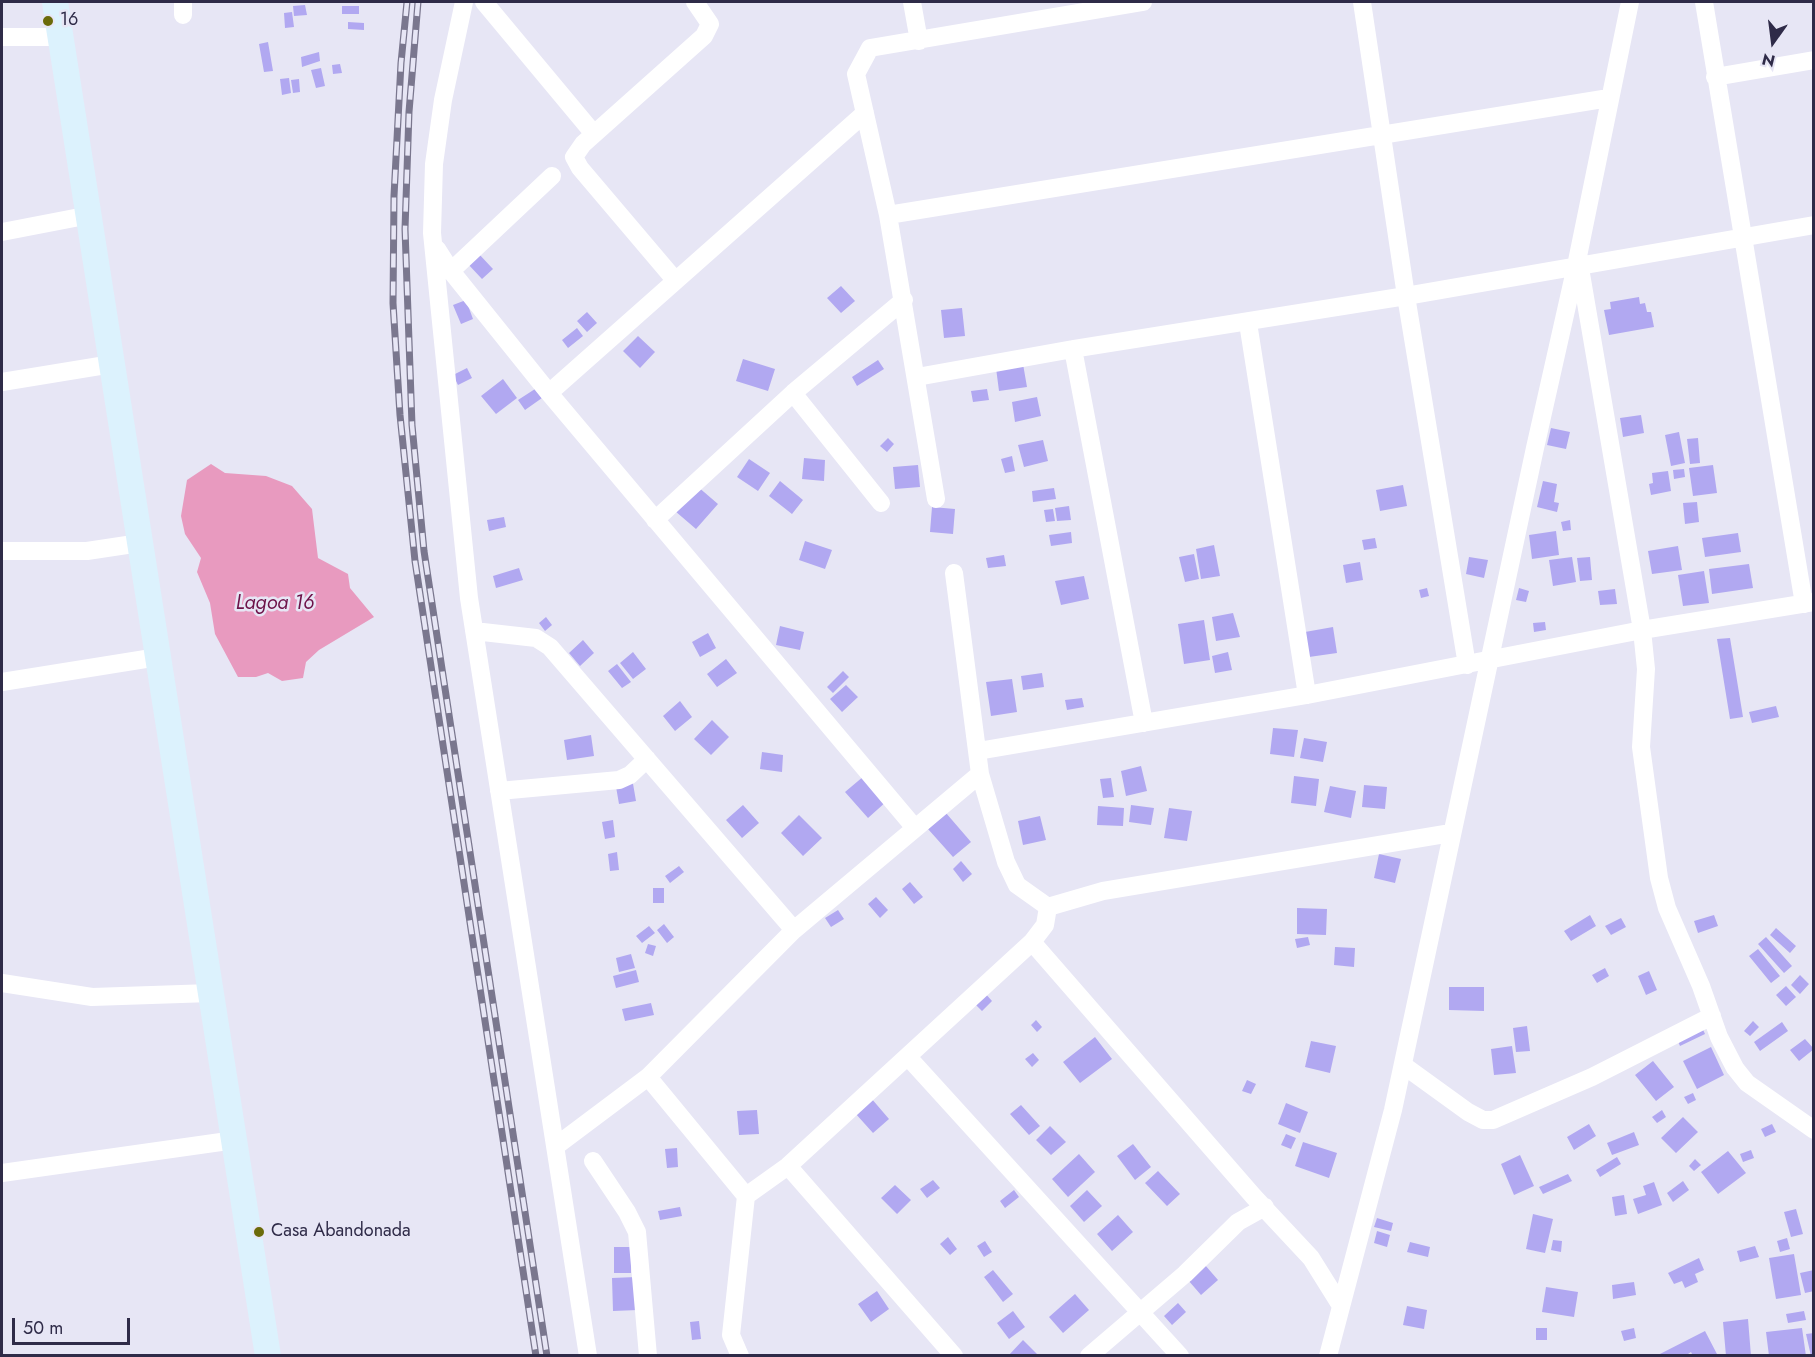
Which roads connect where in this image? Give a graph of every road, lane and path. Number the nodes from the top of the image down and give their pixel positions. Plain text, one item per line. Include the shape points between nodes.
1 (55, 2) edge
2 (464, 2) edge
3 (484, 2) edge
4 (695, 2) edge
5 (912, 2) edge
6 (1143, 2) edge
7 (1362, 2) edge
8 (1630, 2) edge
9 (1704, 2) edge
10 (1086, 6) edge
11 (2, 37) edge
12 (61, 37) junction
13 (919, 41) junction
14 (1814, 60) edge
15 (1715, 77) junction
16 (1609, 98) junction
17 (865, 113) junction
18 (594, 134) junction
19 (1382, 134) junction
20 (552, 176) dead end
21 (90, 215) junction
22 (888, 215) junction
23 (1814, 225) edge
24 (2, 232) edge
25 (1743, 237) junction
26 (435, 245) junction
27 (1578, 266) junction
28 (451, 271) junction
29 (675, 280) junction
30 (1406, 296) junction
31 (903, 300) junction
32 (1248, 323) junction
33 (1073, 349) junction
34 (112, 364) junction
35 (917, 377) junction
36 (2, 382) edge
37 (549, 393) junction
38 (793, 393) junction
39 (936, 499) dead end
40 (881, 503) dead end
41 (655, 520) junction
42 (140, 543) junction
43 (2, 550) edge
44 (954, 573) dead end
45 (1809, 603) edge
46 (1642, 630) junction
47 (474, 631) junction
48 (158, 657) junction
49 (1490, 661) junction
50 (1467, 665) junction
51 (2, 682) edge
52 (1307, 695) junction
53 (1144, 723) junction
54 (978, 751) junction
55 (647, 759) junction
56 (980, 774) junction
57 (499, 791) junction
58 (915, 828) junction
59 (1451, 833) junction
60 (1422, 839) junction
61 (1445, 859) junction
62 (1048, 907) junction
63 (794, 930) junction
64 (1032, 942) junction
65 (2, 983) edge
66 (211, 993) junction
67 (1712, 1016) junction
68 (908, 1057) junction
69 (1402, 1065) junction
70 (648, 1077) junction
71 (1814, 1130) edge
72 (235, 1140) junction
73 (556, 1146) junction
74 (593, 1161) dead end
75 (788, 1166) junction
76 (2, 1173) edge
77 (1245, 1186) junction
78 (746, 1196) junction
79 (1265, 1207) junction
80 (1238, 1222) junction
81 (1341, 1306) junction
82 (1140, 1310) junction
83 (268, 1356) edge
84 (588, 1356) edge
85 (648, 1356) edge
86 (740, 1356) edge
87 (954, 1356) edge
88 (1089, 1356) edge
89 (1180, 1356) edge
90 (1328, 1356) edge

1 - 12 street
2 - 26 street via 434,164
3 - 18 street
4 - 18 street via 710,24 704,36
5 - 13 street
6 - 10 street
7 - 19 street
8 - 16 street
9 - 15 street
10 - 13 street
11 - 12 street
12 - 21 street
13 - 17 street via 870,48 855,78
14 - 15 street
15 - 25 street
16 - 19 street
16 - 27 street
17 - 22 street
17 - 29 street
18 - 29 street via 574,157 580,168
19 - 22 street
19 - 30 street
20 - 28 street
21 - 24 street
21 - 34 street
22 - 31 street
23 - 25 street
25 - 27 street
25 - 45 street
26 - 28 street
26 - 47 street
27 - 30 street
27 - 46 street
27 - 49 street
28 - 37 street
29 - 37 street
30 - 32 street
30 - 50 street
31 - 35 street
31 - 38 street
32 - 33 street
32 - 52 street
33 - 35 street
33 - 53 street
34 - 36 street
34 - 42 street
35 - 39 street
37 - 41 street
38 - 40 street
38 - 41 street
41 - 58 street
42 - 43 street via 87,551
42 - 48 street
44 - 54 street
45 - 46 street
46 - 49 street
46 - 67 street via 1646,669 1641,747 1659,878 1667,908
47 - 55 street via 536,638 550,647
47 - 57 street
48 - 51 street
48 - 66 street
49 - 50 street
49 - 59 street
50 - 52 street
52 - 53 street
53 - 54 street
54 - 56 street
55 - 57 street via 619,780
55 - 63 street
56 - 58 street
56 - 62 street via 1006,862 1017,885
57 - 73 street
58 - 63 street
59 - 60 street
59 - 61 street
60 - 61 street
60 - 62 street via 1103,891
61 - 69 street
62 - 64 street via 1045,925
63 - 70 street
64 - 68 street
64 - 77 street
65 - 66 street via 92,997
66 - 72 street
67 - 69 street via 1592,1077 1493,1120 1467,1112
67 - 71 street via 1730,1058 1747,1083
68 - 75 street
68 - 82 street
69 - 81 street
70 - 73 street
70 - 78 street
72 - 76 street
72 - 83 street
73 - 84 street
74 - 85 street via 636,1226
75 - 78 street
75 - 87 street
77 - 79 street
77 - 80 street
78 - 86 street via 731,1335
79 - 80 street
79 - 81 street via 1311,1258
80 - 82 street via 1185,1274
81 - 90 street
82 - 88 street
82 - 89 street

